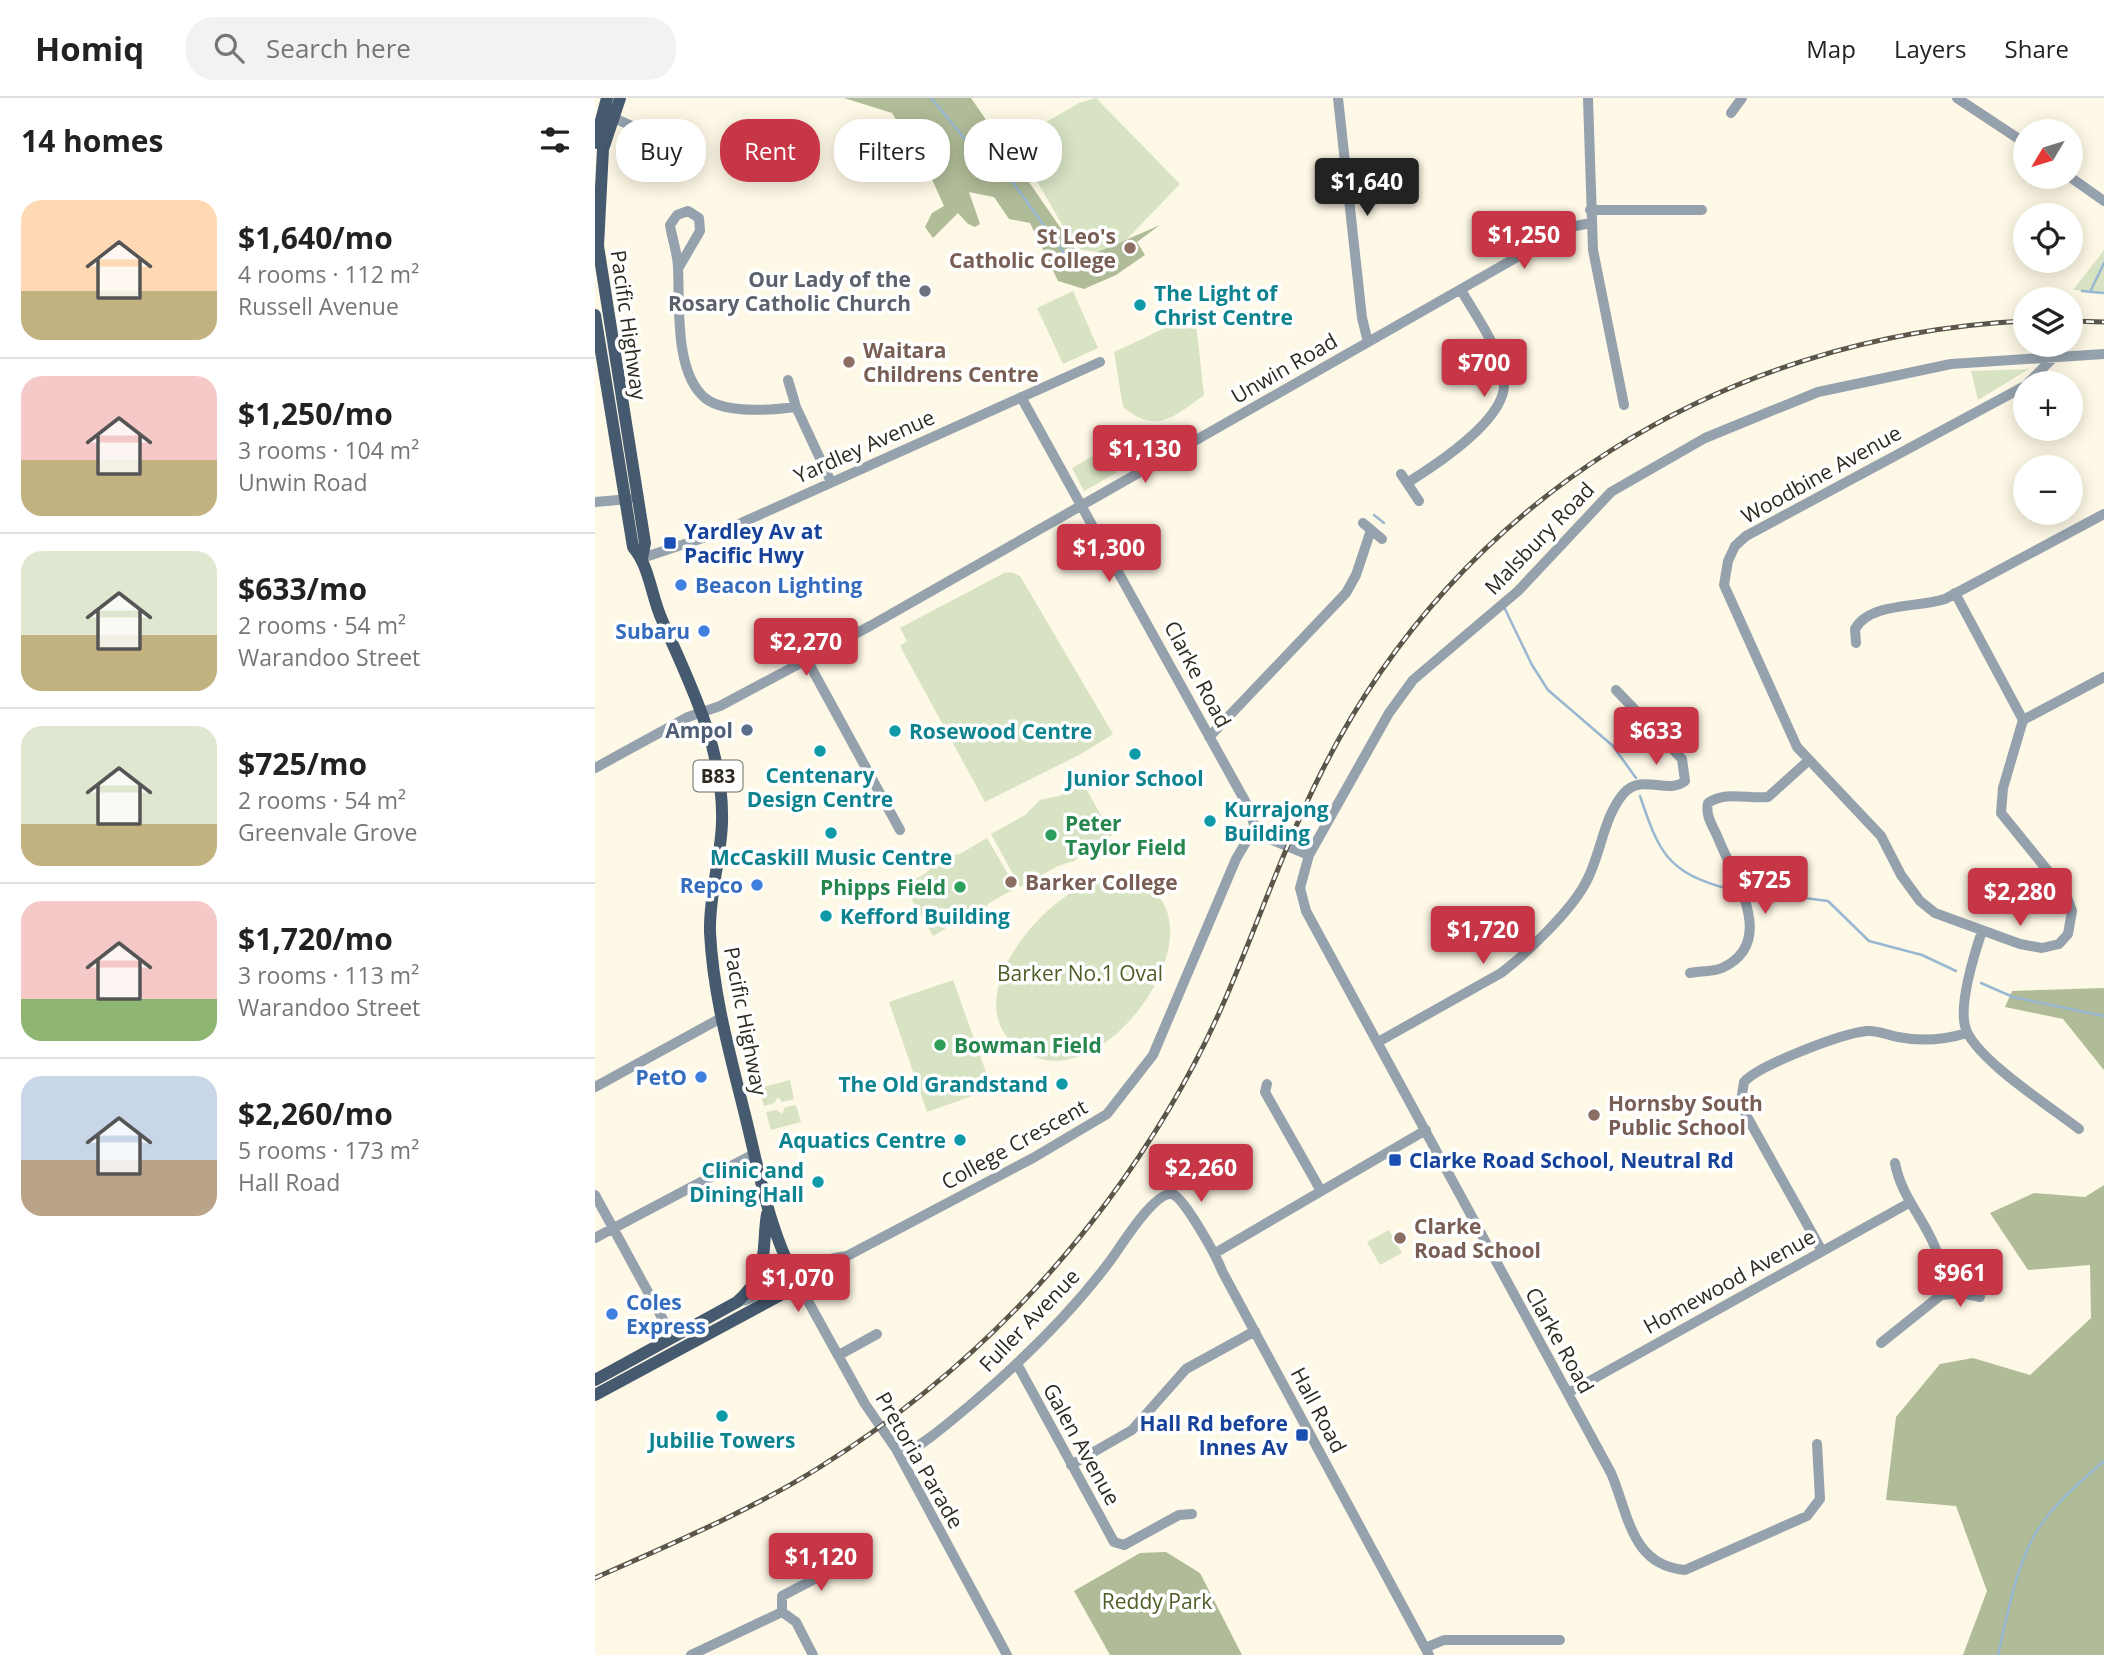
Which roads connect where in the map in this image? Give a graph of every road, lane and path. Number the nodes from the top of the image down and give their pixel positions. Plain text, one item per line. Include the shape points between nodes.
1 (607, 98) edge
2 (620, 98) edge
3 (1338, 98) edge
4 (1588, 98) edge
5 (1742, 98) edge
6 (1957, 98) edge
7 (1731, 113) dead end
8 (613, 117) junction
9 (617, 119) edge
10 (2013, 136) edge
11 (595, 143) edge
12 (2083, 186) edge
13 (2104, 201) edge
14 (1590, 210) junction
15 (1702, 210) dead end
16 (1591, 223) junction
17 (673, 241) junction
18 (692, 246) junction
19 (678, 267) junction
20 (1461, 290) junction
21 (595, 316) edge
22 (1368, 342) junction
23 (2104, 354) edge
24 (2083, 355) edge
25 (2042, 357) edge
26 (2054, 357) edge
27 (1100, 362) dead end
28 (2039, 371) edge
29 (788, 380) dead end
30 (2013, 391) edge
31 (1021, 397) junction
32 (1624, 405) dead end
33 (796, 407) junction
34 (1401, 474) dead end
35 (831, 482) junction
36 (1407, 483) junction
37 (631, 499) junction
38 (1419, 501) dead end
39 (595, 502) edge
40 (1081, 504) junction
41 (2104, 514) edge
42 (1382, 539) dead end
43 (642, 558) junction
44 (1955, 593) junction
45 (1856, 643) dead end
46 (807, 660) junction
47 (2104, 677) edge
48 (1616, 690) dead end
49 (702, 713) junction
50 (2023, 720) junction
51 (1209, 737) junction
52 (1808, 761) junction
53 (595, 768) edge
54 (1254, 825) junction
55 (900, 830) dead end
56 (1249, 837) junction
57 (1265, 837) junction
58 (1309, 855) junction
59 (1982, 931) junction
60 (1690, 973) dead end
61 (721, 1018) junction
62 (1967, 1033) junction
63 (1378, 1042) junction
64 (1266, 1084) dead end
65 (595, 1087) edge
66 (2079, 1129) dead end
67 (1426, 1130) junction
68 (754, 1154) junction
69 (1895, 1163) dead end
70 (1321, 1191) junction
71 (1167, 1193) joint
72 (595, 1195) edge
73 (1909, 1203) junction
74 (768, 1210) junction
75 (614, 1228) junction
76 (595, 1238) edge
77 (1822, 1251) junction
78 (1217, 1252) junction
79 (796, 1281) junction
80 (1941, 1295) junction
81 (1980, 1297) dead end
82 (737, 1302) junction
83 (1255, 1332) junction
84 (877, 1334) dead end
85 (672, 1336) junction
86 (1881, 1343) dead end
87 (839, 1355) junction
88 (1017, 1364) junction
89 (595, 1380) edge
90 (1568, 1393) junction
91 (595, 1395) edge
92 (1817, 1444) dead end
93 (900, 1456) junction
94 (1072, 1465) junction
95 (1192, 1514) dead end
96 (849, 1561) dead end
97 (782, 1612) junction
98 (1560, 1640) dead end
99 (1428, 1651) edge
100 (691, 1655) edge
101 (813, 1655) edge
102 (1007, 1655) edge

1 - 11 main road
2 - 8 main road, Pacific Highway / B83
3 - 22 street
4 - 14 street
5 - 7 street
6 - 10 street
8 - 9 street
8 - 37 main road, Pacific Highway / B83 via 603,149 598,246
12 - 13 street
14 - 15 street
14 - 16 street
16 - 20 street, Unwin Road via 1570,227
16 - 32 street
17 - 18 street via 682,249
17 - 18 street via 670,225 688,211 701,224
17 - 19 street
18 - 19 street
19 - 33 street via 681,332 696,388 716,404 756,411
20 - 22 street, Unwin Road
20 - 36 street via 1495,349 1504,384 1500,402 1491,417
21 - 37 main road, Pacific Highway / B83
22 - 40 street, Unwin Road
23 - 24 street, Malsbury Road
25 - 58 street, Malsbury Road via 1951,364 1818,392 1705,438 1611,492 1518,591 1413,680 1375,737
26 - 28 street, Woodbine Avenue
27 - 31 street, Yardley Avenue
29 - 33 street
30 - 52 street, Woodbine Avenue via 1735,546 1724,585 1797,747
31 - 35 street, Yardley Avenue
31 - 40 street, Clarke Road
33 - 35 street
34 - 36 street
35 - 43 street, Yardley Avenue via 721,532
36 - 38 street
37 - 39 street
37 - 43 main road, Pacific Highway / B83 via 633,547
40 - 46 street, Unwin Road
40 - 51 street, Clarke Road
41 - 44 street
42 - 51 street via 1367,527 1346,593
43 - 49 main road, Pacific Highway / B83 via 659,613
44 - 45 street via 1926,605 1878,612 1855,629
44 - 50 street
46 - 49 street, Unwin Road
46 - 55 street
47 - 50 street
48 - 63 street via 1682,759 1685,780 1680,785 1655,782 1630,788 1616,805 1585,886 1519,959
49 - 53 street, Unwin Road
49 - 61 main road, Pacific Highway / B83 via 722,804 721,841 710,902
50 - 59 street, Woodbine Avenue via 2003,788 2001,813 2065,892 2072,911 2068,934 2059,944 2042,948
51 - 54 street, Clarke Road
52 - 59 street, Woodbine Avenue via 1881,836 1920,901 1935,913
52 - 60 street via 1768,797 1730,796 1708,803 1710,822 1747,906 1750,932 1735,960 1720,969
54 - 56 street, College Crescent via 1247,831
54 - 57 street, Clarke Road
56 - 57 street
56 - 79 street, College Crescent via 1153,1055 1107,1114 847,1256 839,1265
57 - 58 street
58 - 63 street, Clarke Road via 1301,901
59 - 62 street via 1966,1000
61 - 65 street
61 - 68 main road, Pacific Highway / B83
62 - 66 street via 1980,1053
62 - 77 street via 1944,1040 1917,1040 1867,1031 1759,1069 1744,1082 1741,1101
63 - 67 street, Clarke Road
64 - 70 street via 1265,1092
67 - 70 street
67 - 90 street, Clarke Road
68 - 74 main road, Pacific Highway / B83
68 - 75 street
69 - 73 street
70 - 78 street
71 - 78 street, Hall Road via 1179,1197 1202,1237
71 - 88 street, Fuller Avenue via 1149,1207 1068,1314
72 - 75 street
73 - 77 street, Homewood Avenue
73 - 80 street via 1935,1246
74 - 79 main road, Pacific Highway / B83
74 - 82 main road, Pacific Highway / B83 via 762,1269
75 - 76 street
75 - 85 street
77 - 90 street, Homewood Avenue
78 - 83 street, Hall Road via 1222,1272
79 - 82 street, Pacific Highway
79 - 87 street, Pretoria Parade
79 - 91 main road
80 - 81 street
80 - 86 street
82 - 85 main road, Pacific Highway / B83
83 - 94 street via 1186,1369 1132,1430
83 - 99 street, Hall Road
84 - 87 street
85 - 89 main road, Pacific Highway / B83
87 - 93 street, Pretoria Parade
88 - 93 street, Fuller Avenue via 956,1417
88 - 94 street, Galen Avenue
90 - 92 street, Clarke Road via 1611,1473 1640,1547 1669,1569 1697,1566 1807,1516 1820,1499
93 - 102 street, Pretoria Parade
94 - 95 street, Galen Avenue via 1114,1542 1124,1545 1179,1516
96 - 97 street via 782,1597
97 - 100 street
97 - 101 street via 796,1622
98 - 99 street via 1444,1640

